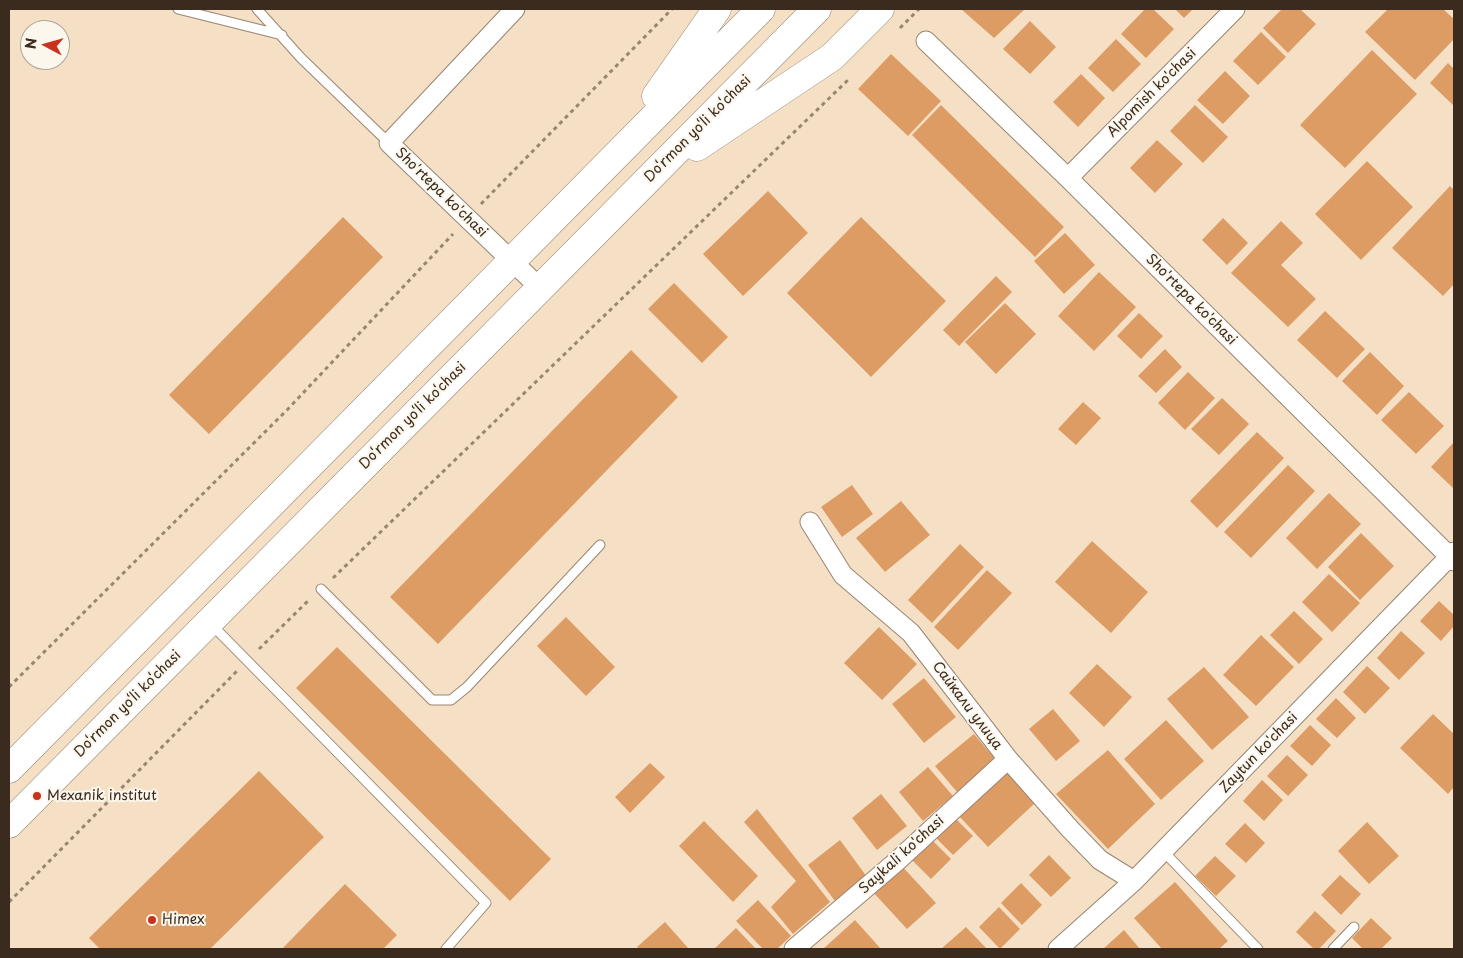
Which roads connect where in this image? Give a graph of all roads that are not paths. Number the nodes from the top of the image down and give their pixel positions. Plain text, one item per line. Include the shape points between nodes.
1 (178, 9) edge
2 (257, 9) edge
3 (515, 9) edge
4 (716, 9) edge
5 (761, 9) edge
6 (817, 9) edge
7 (880, 9) edge
8 (1235, 9) edge
9 (282, 35) junction
10 (926, 41) dead end
11 (389, 142) junction
12 (614, 157) junction
13 (1068, 178) junction
14 (642, 184) junction
15 (511, 261) junction
16 (540, 288) junction
17 (810, 522) dead end
18 (600, 545) dead end
19 (1453, 557) edge
20 (321, 589) road end
21 (209, 622) junction
22 (1008, 758) junction
23 (9, 769) edge
24 (9, 824) edge
25 (1163, 851) junction
26 (1134, 881) junction
27 (1354, 927) dead end
28 (446, 949) edge
29 (794, 949) edge
30 (1058, 949) edge
31 (1258, 949) edge
32 (1334, 949) edge

1 - 9 lane
2 - 9 lane
3 - 11 street, Sho'rtepa ko'chasi
4 - 12 main road
5 - 12 main road
6 - 14 main road, Do‘rmon yo‘li ko‘chasi
7 - 14 main road via 832,57
8 - 13 street, Alpomish ko'chasi
9 - 11 lane via 301,58
10 - 13 street, Sho'rtepa ko'chasi
11 - 15 street, Sho'rtepa ko'chasi
12 - 15 main road
13 - 19 street, Sho'rtepa ko'chasi
14 - 16 main road, Do‘rmon yo‘li ko‘chasi
15 - 16 street, Sho'rtepa ko'chasi
15 - 23 main road
16 - 21 main road, Do‘rmon yo‘li ko‘chasi
17 - 22 street, Сайкали улица via 842,575 911,633
18 - 20 lane via 467,687 451,700 432,700
19 - 25 street, Zaytun ko'chasi
21 - 24 main road, Do‘rmon yo‘li ko‘chasi
21 - 28 lane via 486,903
22 - 26 street, Сайкали улица via 1100,860
22 - 29 street, Saykali ko'chasi via 896,862
25 - 26 street, Zaytun ko'chasi
25 - 31 lane
26 - 30 street, Zaytun ko'chasi
27 - 32 lane

